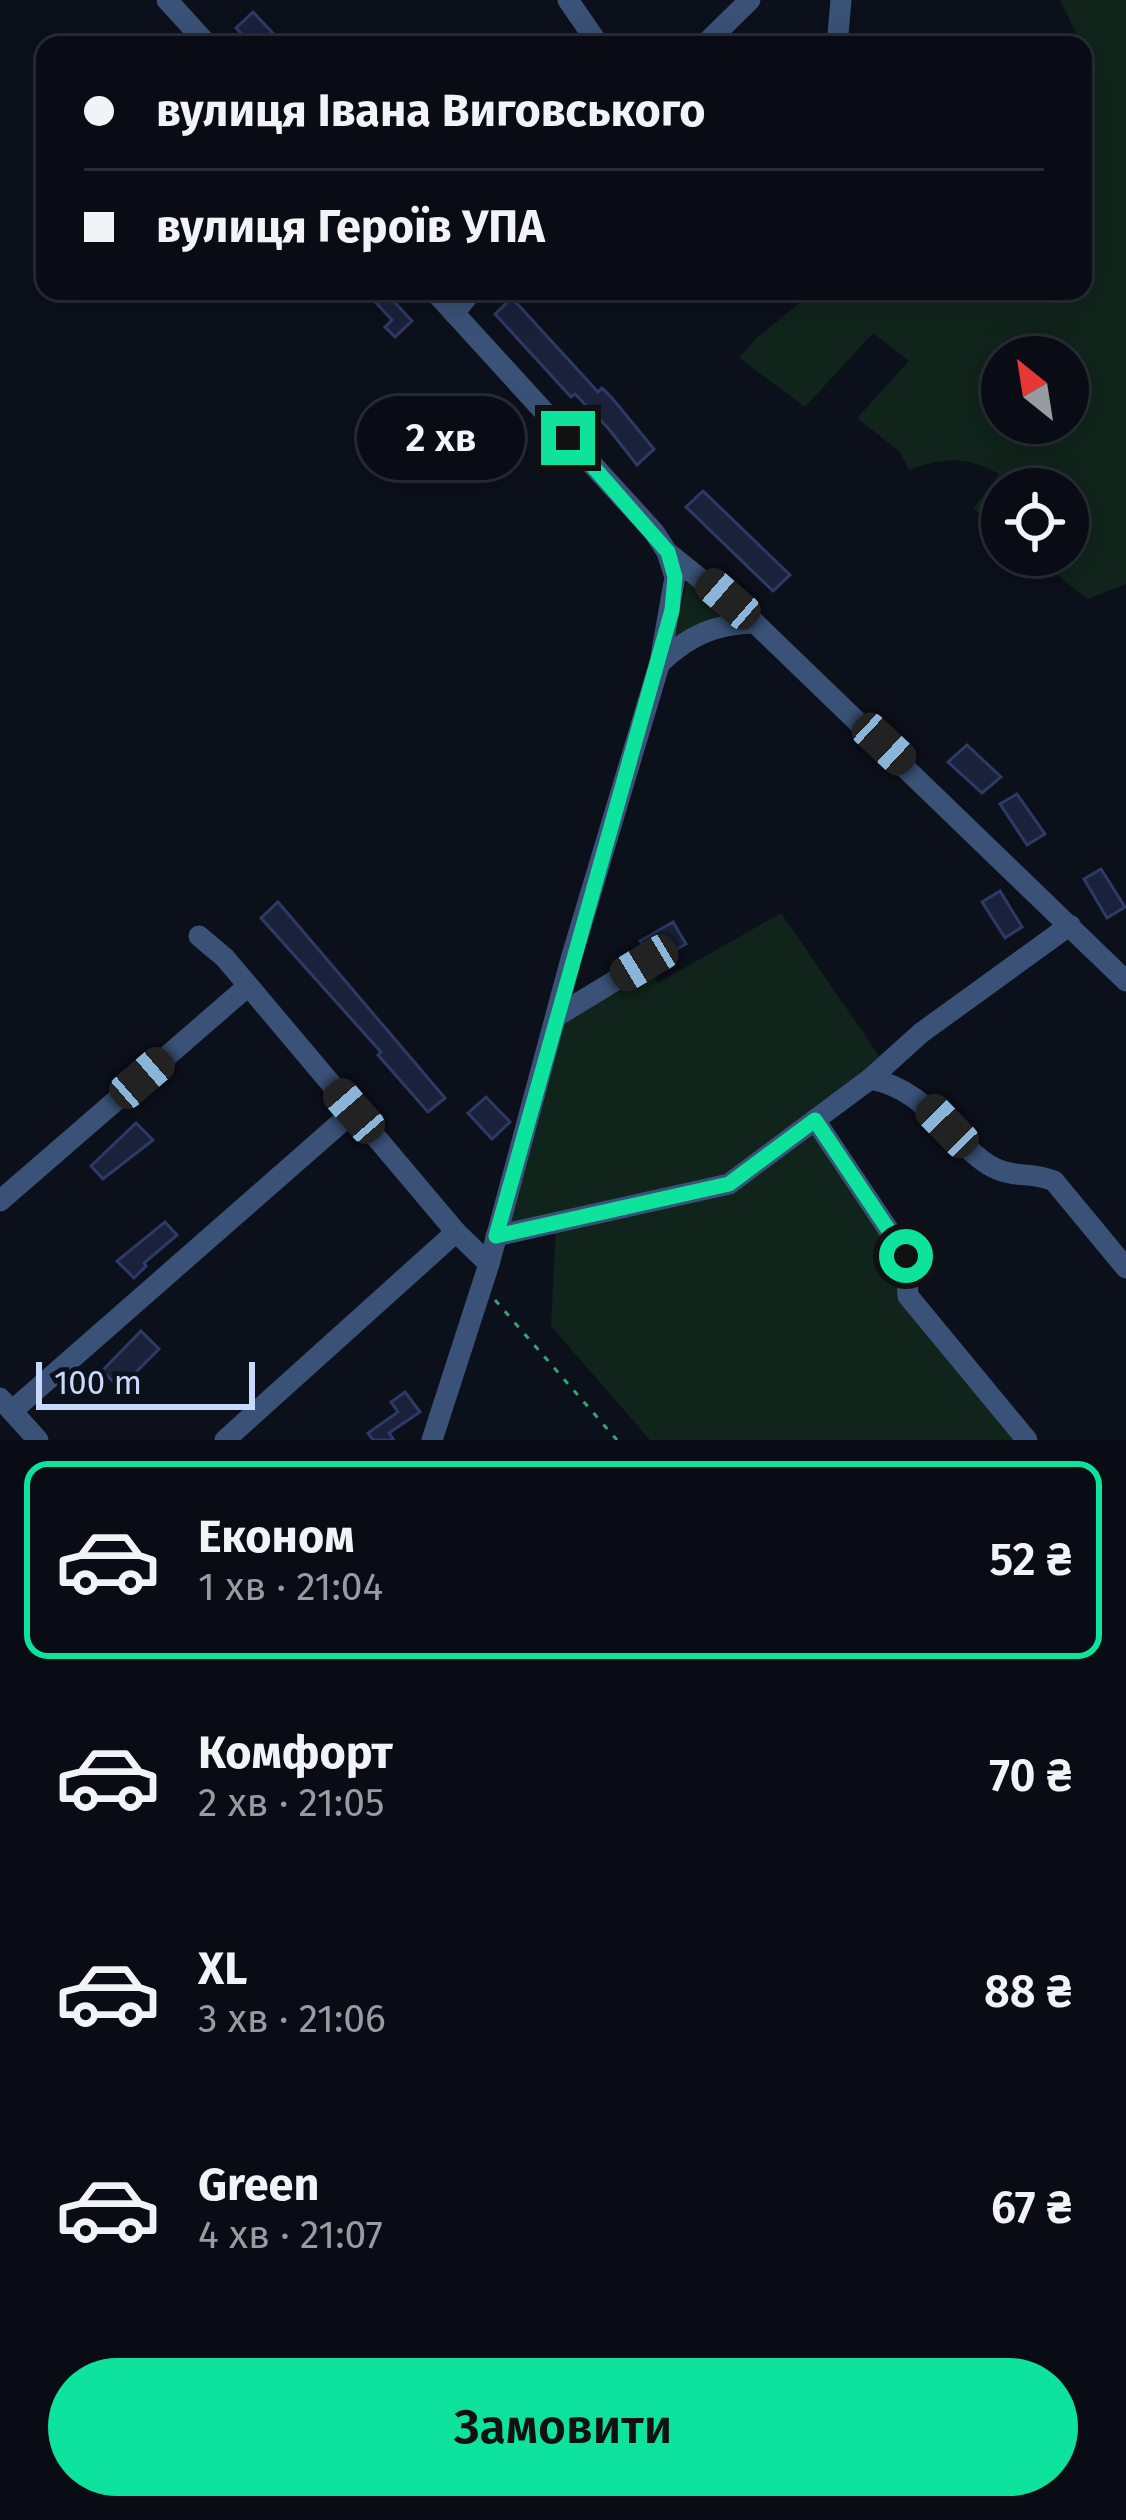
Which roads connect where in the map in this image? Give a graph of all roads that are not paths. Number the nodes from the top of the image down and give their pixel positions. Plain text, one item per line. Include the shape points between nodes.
1 (166, 0) edge
2 (568, 0) edge
3 (750, 0) edge
4 (841, 0) edge
5 (200, 36) edge
6 (593, 36) edge
7 (713, 36) edge
8 (838, 36) edge
9 (442, 300) edge
10 (465, 300) edge
11 (454, 313) junction
12 (668, 552) junction
13 (755, 623) junction
14 (660, 662) junction
15 (1070, 925) junction
16 (199, 936) dead end
17 (644, 963) dead end
18 (1126, 981) edge
19 (248, 986) junction
20 (556, 1016) junction
21 (869, 1079) junction
22 (354, 1111) junction
23 (815, 1120) junction
24 (0, 1202) edge
25 (456, 1232) junction
26 (496, 1236) junction
27 (1126, 1268) edge
28 (486, 1274) junction
29 (6, 1404) edge
30 (38, 1440) edge
31 (225, 1440) edge
32 (433, 1440) edge
33 (1027, 1440) edge

1 - 5 street
2 - 6 street
3 - 7 street
4 - 8 street
9 - 11 street
10 - 11 street
11 - 12 street
12 - 13 street
12 - 14 street via 675,577
13 - 14 street via 706,629
13 - 15 street
14 - 20 street
15 - 18 street
15 - 21 street
16 - 19 street
17 - 20 street
19 - 22 street
19 - 24 street
20 - 26 street
21 - 23 street
21 - 27 street via 918,1099 998,1171 1054,1181
22 - 25 street
22 - 29 street
23 - 26 street via 729,1184
23 - 33 street via 906,1256 908,1296
25 - 28 street
25 - 31 street
26 - 28 street
28 - 32 street
29 - 30 street

